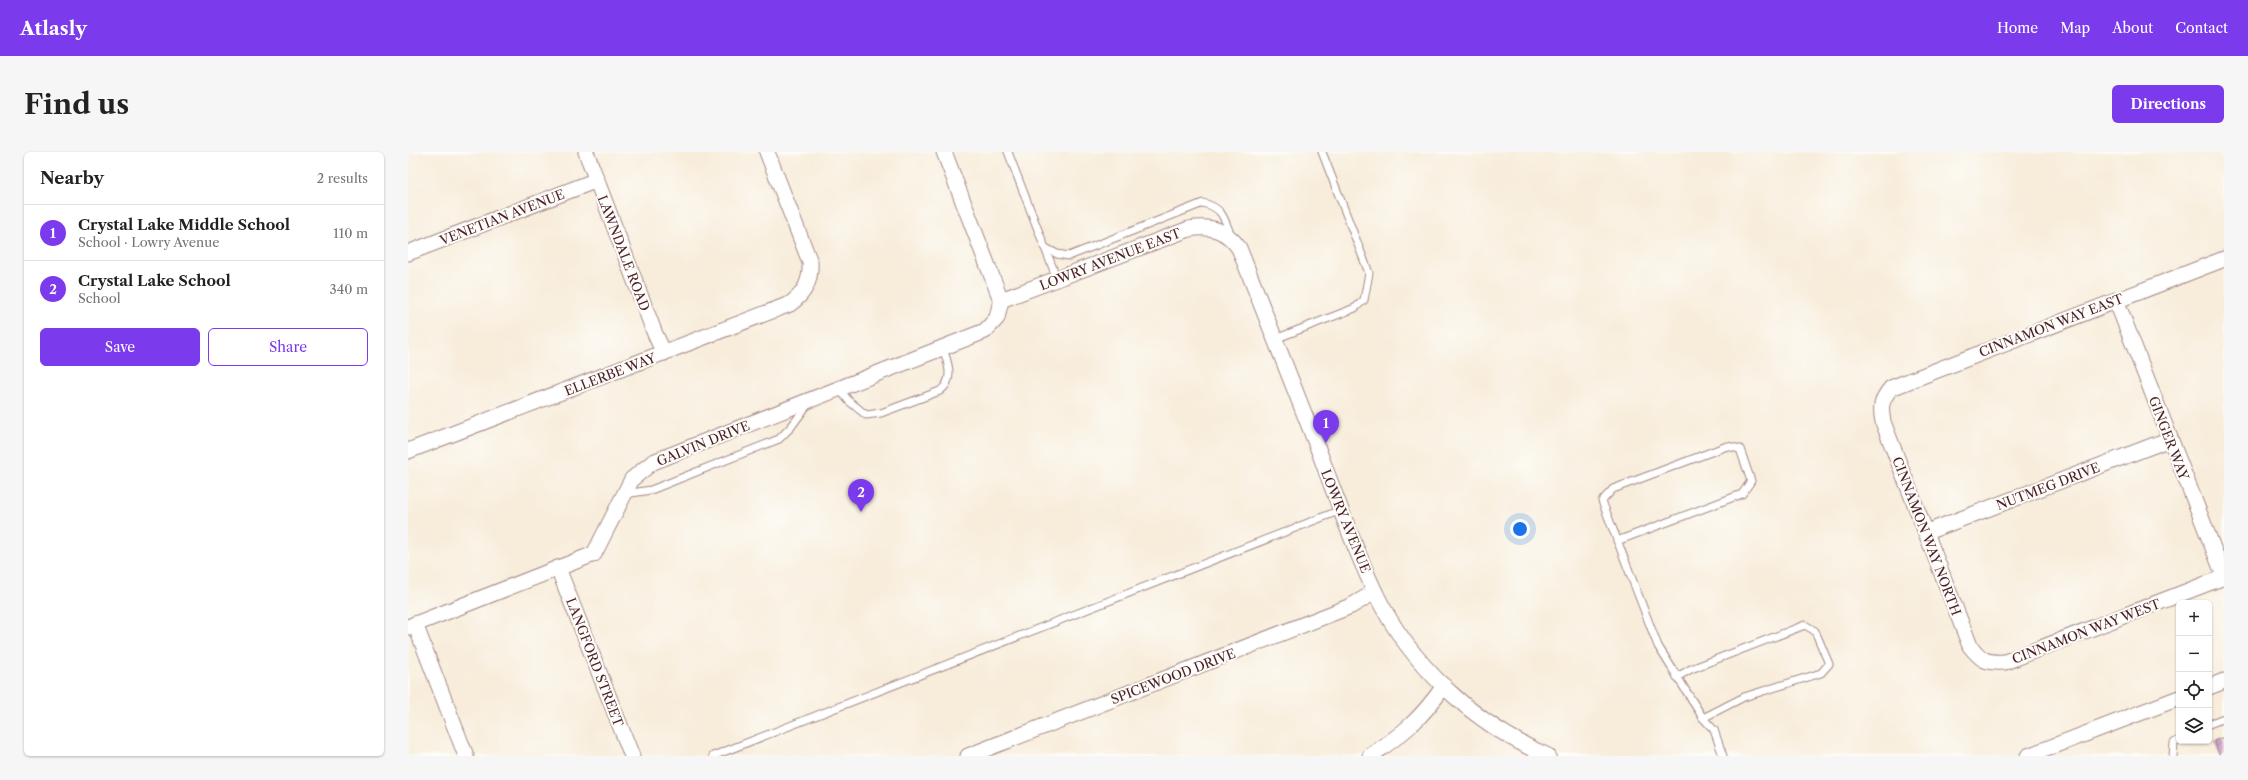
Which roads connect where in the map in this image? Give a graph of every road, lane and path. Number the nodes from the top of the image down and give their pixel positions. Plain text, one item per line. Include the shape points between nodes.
1 (586, 152) edge
2 (767, 152) edge
3 (944, 152) edge
4 (1008, 152) edge
5 (1322, 152) edge
6 (597, 180) junction
7 (1226, 234) junction
8 (1044, 247) junction
9 (408, 253) edge
10 (2224, 258) edge
11 (1057, 279) junction
12 (1001, 300) junction
13 (2116, 300) junction
14 (1275, 339) junction
15 (943, 348) junction
16 (664, 353) junction
17 (839, 389) junction
18 (1883, 398) joint
19 (810, 400) junction
20 (2170, 439) junction
21 (408, 451) edge
22 (625, 494) junction
23 (1341, 510) junction
24 (1927, 532) junction
25 (1617, 542) junction
26 (558, 568) junction
27 (2224, 576) edge
28 (1375, 592) junction
29 (412, 625) edge
30 (1991, 663) joint
31 (1677, 677) junction
32 (2224, 681) edge
33 (1444, 686) junction
34 (2212, 686) edge
35 (2176, 699) edge
36 (1703, 718) junction
37 (2224, 718) edge
38 (2212, 723) edge
39 (2176, 742) edge
40 (466, 756) edge
41 (632, 756) edge
42 (714, 756) edge
43 (968, 756) edge
44 (1370, 756) edge
45 (1548, 756) edge
46 (1723, 756) edge
47 (2028, 756) edge
48 (2173, 756) edge

1 - 6 street, LAWNDALE ROAD
2 - 16 street, ELLERBE WAY via 810,262 811,275 805,288 790,304
3 - 12 street
4 - 8 lane
5 - 14 lane via 1369,273 1364,300 1355,308
6 - 9 street, VENETIAN AVENUE
6 - 16 street, LAWNDALE ROAD
7 - 8 lane via 1223,214 1215,206 1203,203 1069,256 1057,254
7 - 11 street, LOWRY AVENUE EAST via 1204,226 1189,229
7 - 14 street, LOWRY AVENUE via 1240,248
8 - 11 lane
10 - 13 street, CINNAMON WAY EAST
11 - 12 street, LOWRY AVENUE EAST
12 - 15 street, GALVIN DRIVE via 997,318 985,331
13 - 18 street, CINNAMON WAY EAST via 1912,379 1891,388
13 - 20 street, GINGER WAY
14 - 23 street, LOWRY AVENUE
15 - 17 street, GALVIN DRIVE
15 - 17 lane via 950,379 940,391 881,413 866,415
16 - 21 street, ELLERBE WAY
17 - 19 street, GALVIN DRIVE
18 - 24 street, CINNAMON WAY NORTH via 1883,422
19 - 22 street, GALVIN DRIVE via 653,462 632,479
19 - 22 lane via 779,439 651,490
20 - 24 street, NUTMEG DRIVE
20 - 27 street, GINGER WAY
22 - 26 street, GALVIN DRIVE via 594,554
23 - 28 street, LOWRY AVENUE
23 - 42 lane
24 - 30 street, CINNAMON WAY NORTH via 1970,646 1979,658
25 - 25 lane via 1602,501 1613,489 1727,446 1740,449 1751,482 1742,494
25 - 31 lane via 1658,646
26 - 29 street, GALVIN DRIVE
26 - 41 street, LANGFORD STREET
27 - 30 street, CINNAMON WAY WEST via 2005,662
28 - 33 street, LOWRY AVENUE via 1402,636
28 - 43 street, SPICEWOOD DRIVE via 1344,609
29 - 40 street
31 - 36 lane
31 - 36 lane via 1691,669 1804,625 1815,632 1829,664 1821,673 1744,697
32 - 34 street
33 - 44 street via 1427,711 1402,735
33 - 45 street, LOWRY AVENUE via 1500,731
35 - 47 street
36 - 46 lane via 1714,730
37 - 38 lane
39 - 48 lane

